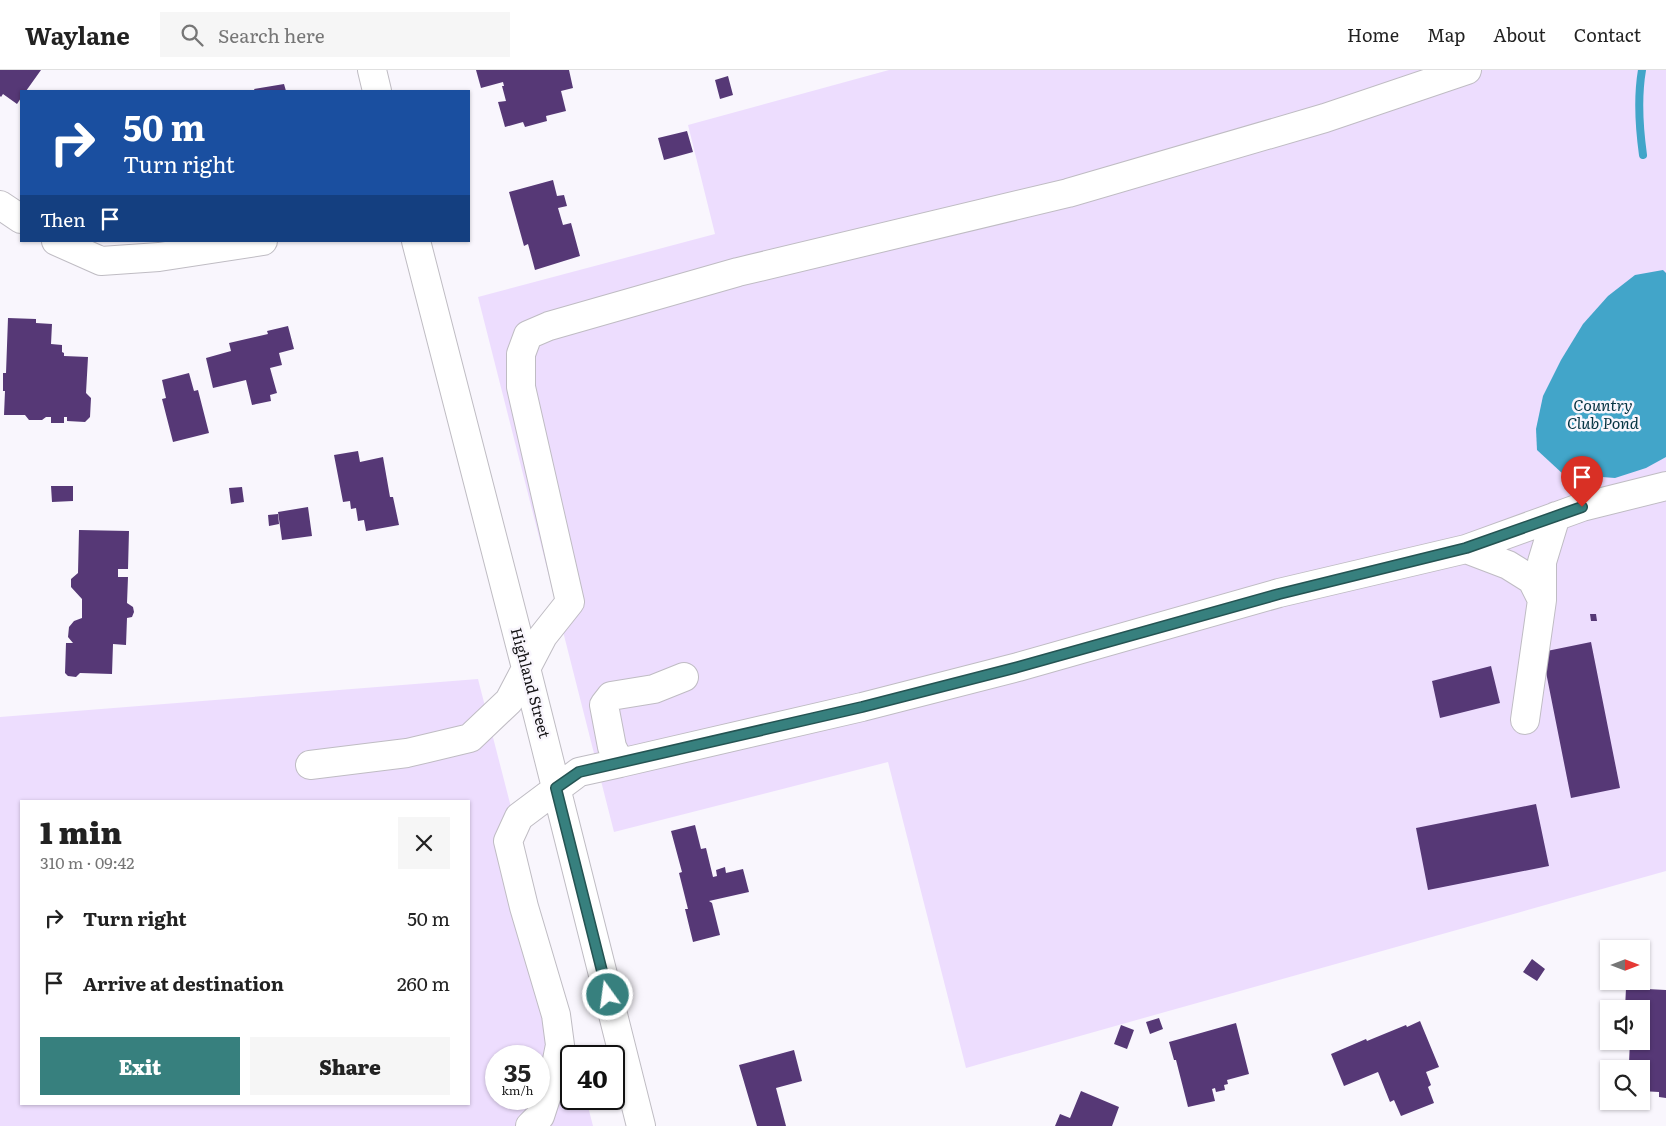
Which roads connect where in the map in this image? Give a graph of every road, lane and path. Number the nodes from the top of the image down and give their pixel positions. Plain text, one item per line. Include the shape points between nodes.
1 (372, 70) edge
2 (1467, 70) edge
3 (377, 90) edge
4 (0, 205) edge
5 (20, 218) edge
6 (58, 242) edge
7 (256, 242) edge
8 (416, 242) edge
9 (1666, 486) edge
10 (1556, 516) junction
11 (1466, 548) junction
12 (1542, 600) junction
13 (526, 668) junction
14 (684, 677) dead end
15 (1525, 720) dead end
16 (620, 763) junction
17 (310, 765) dead end
18 (556, 788) junction
19 (530, 1126) edge
20 (641, 1126) edge

1 - 3 street
2 - 13 street via 1325,118 1068,193 738,272 548,326 528,335 521,354 521,387 570,602 543,636
4 - 5 street
6 - 7 street via 101,261 159,257
8 - 13 street, Highland Street
9 - 10 street
10 - 11 street
10 - 12 street via 1542,562
11 - 12 street via 1508,565 1532,580
11 - 16 street via 1279,594 945,686
12 - 15 street
13 - 17 street via 509,701 470,738 407,753
13 - 18 street, Highland Street
14 - 16 street via 654,689 611,696 604,705 612,747
16 - 18 street via 579,772
18 - 19 street via 518,817 508,842 556,1015 560,1045 540,1116
18 - 20 street, Highland Street

